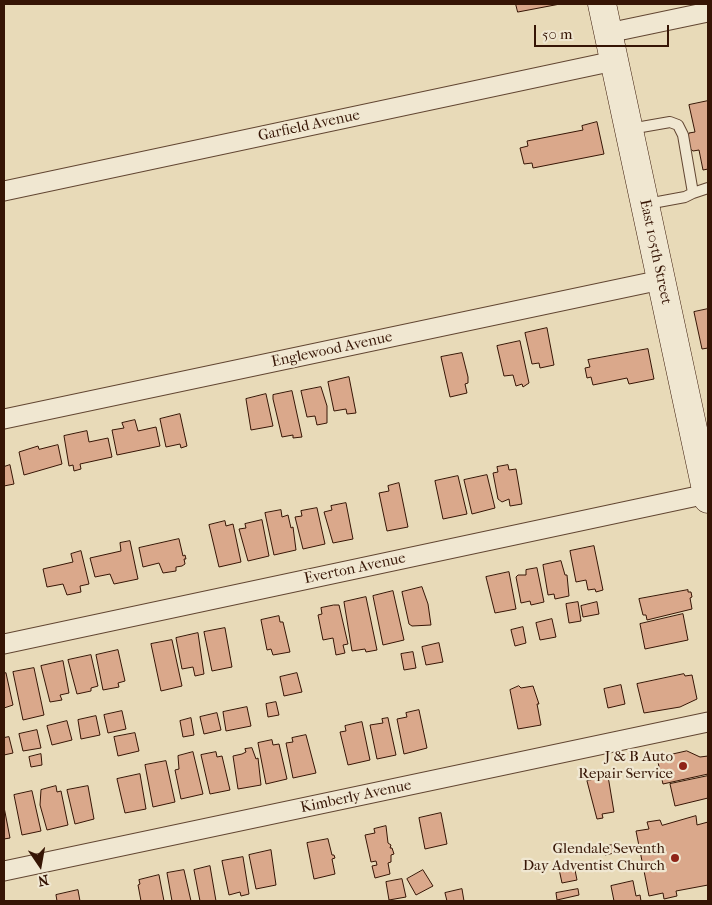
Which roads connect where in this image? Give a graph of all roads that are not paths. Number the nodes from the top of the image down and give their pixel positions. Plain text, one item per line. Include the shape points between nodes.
1 (602, 4) edge
2 (708, 12) edge
3 (608, 33) junction
4 (614, 62) junction
5 (629, 129) junction
6 (708, 188) edge
7 (4, 191) edge
8 (693, 193) junction
9 (645, 204) junction
10 (661, 280) junction
11 (4, 420) edge
12 (708, 497) edge
13 (4, 644) edge
14 (708, 722) edge
15 (4, 871) edge

1 - 3 main road, East 105th Street
2 - 3 street
3 - 4 main road, East 105th Street
4 - 5 main road, East 105th Street
4 - 7 street, Garfield Avenue
5 - 8 lane via 670,122 678,125 683,136
5 - 9 main road, East 105th Street
6 - 8 lane
8 - 9 lane
9 - 10 main road, East 105th Street
10 - 11 street, Englewood Avenue
10 - 12 main road, East 105th Street
12 - 13 street, Everton Avenue
14 - 15 street, Kimberly Avenue

